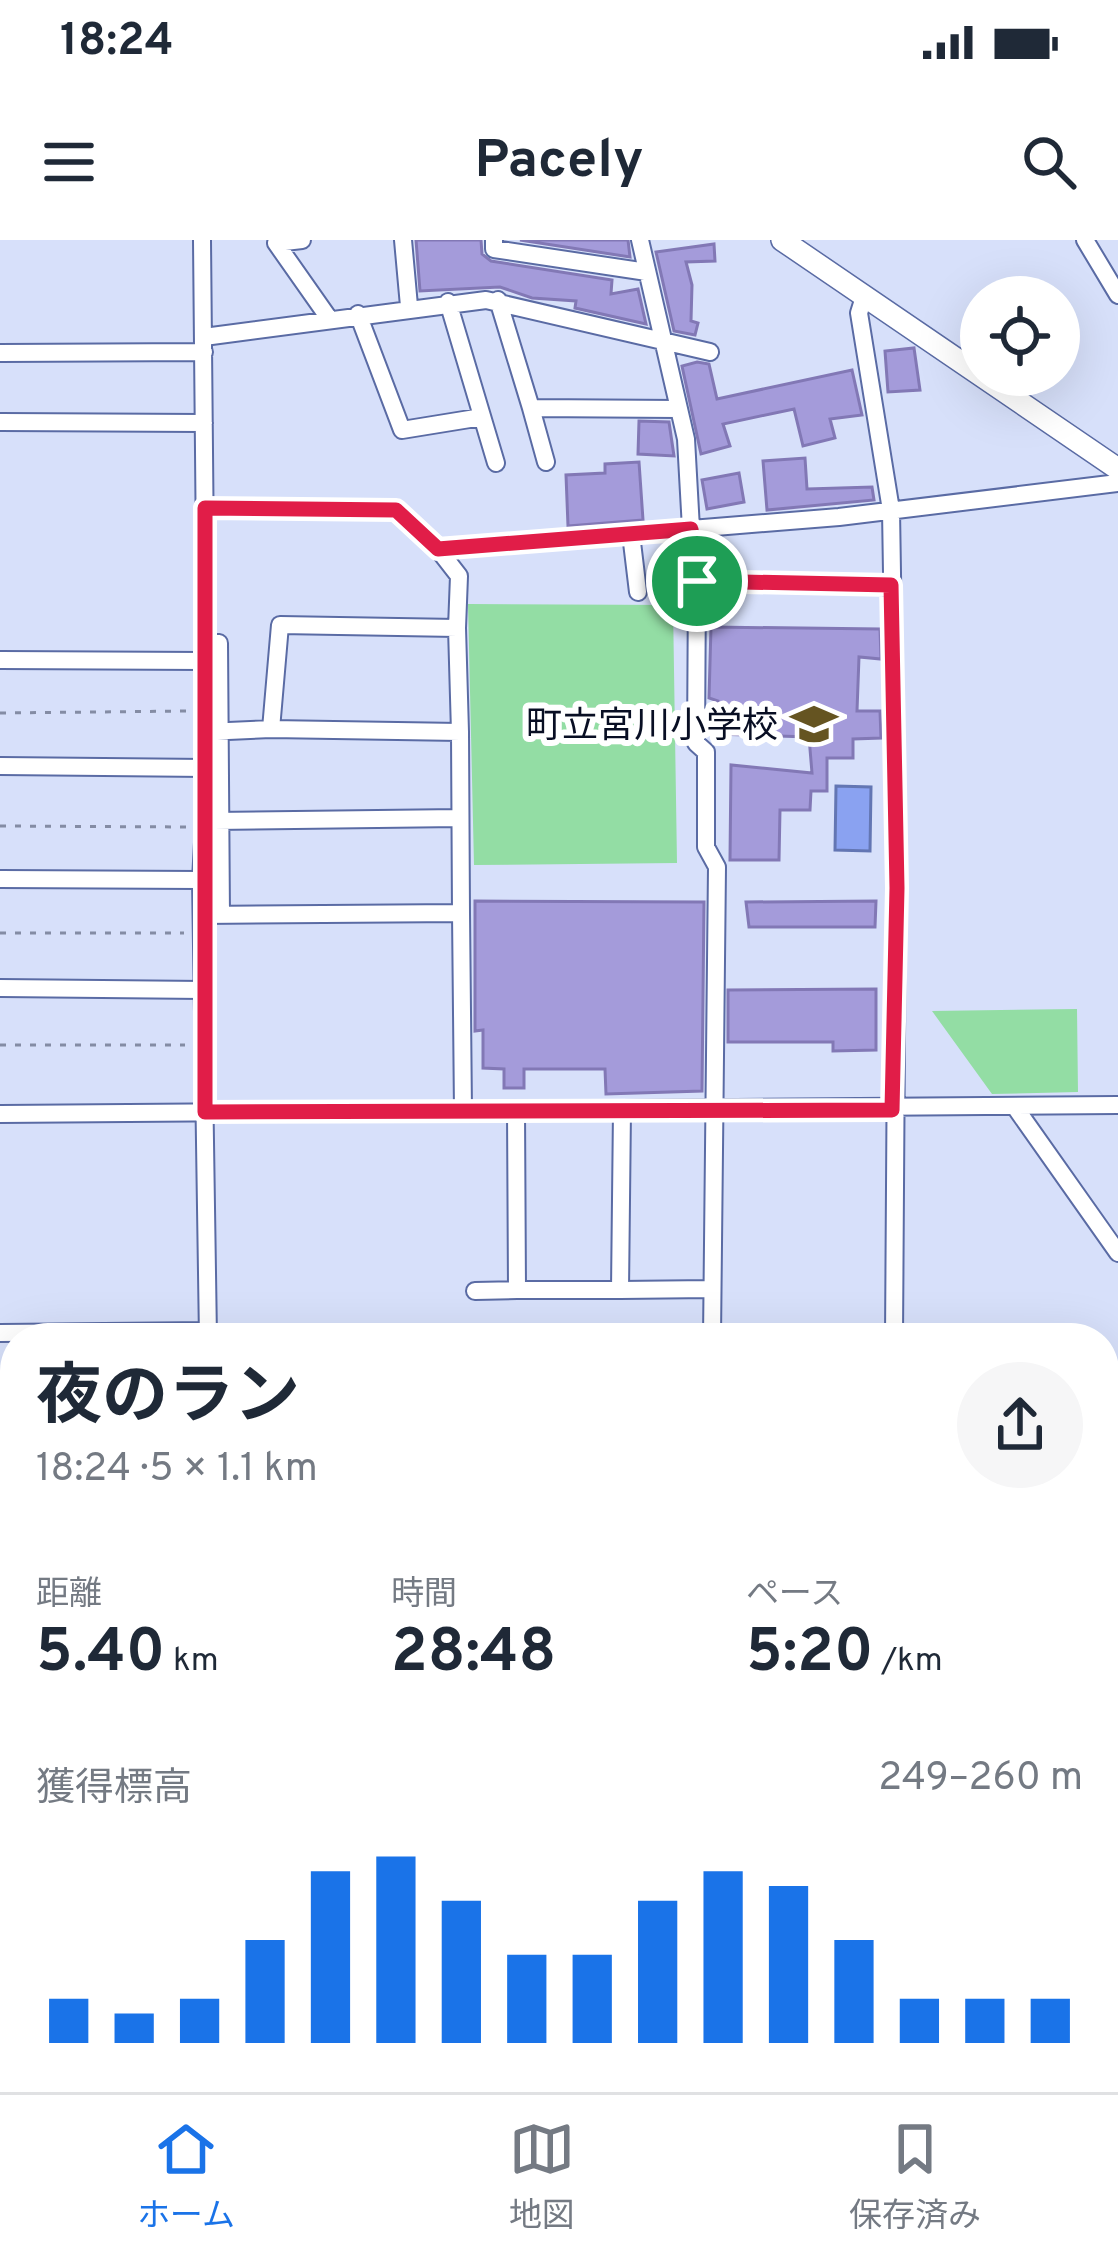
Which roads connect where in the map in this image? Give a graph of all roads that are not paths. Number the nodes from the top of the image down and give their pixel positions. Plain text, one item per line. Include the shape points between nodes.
1 (202, 240) edge
2 (302, 240) edge
3 (403, 240) edge
4 (494, 240) edge
5 (640, 240) edge
6 (782, 240) edge
7 (1084, 240) edge
8 (274, 241) edge
9 (647, 272) junction
10 (1118, 295) edge
11 (865, 297) junction
12 (498, 301) junction
13 (448, 302) junction
14 (410, 306) junction
15 (358, 314) junction
16 (328, 317) junction
17 (204, 344) junction
18 (664, 344) junction
19 (710, 352) dead end
20 (0, 353) edge
21 (531, 408) junction
22 (679, 409) junction
23 (482, 417) junction
24 (0, 422) edge
25 (205, 423) junction
26 (546, 462) dead end
27 (496, 463) dead end
28 (1118, 469) edge
29 (1118, 483) edge
30 (205, 508) junction
31 (891, 510) junction
32 (691, 529) junction
33 (631, 534) junction
34 (438, 549) junction
35 (697, 581) junction
36 (891, 585) junction
37 (638, 592) dead end
38 (457, 628) junction
39 (205, 651) junction
40 (0, 660) edge
41 (271, 729) junction
42 (213, 731) junction
43 (460, 732) junction
44 (0, 766) edge
45 (207, 768) junction
46 (459, 818) junction
47 (210, 823) junction
48 (0, 878) edge
49 (201, 880) junction
50 (460, 913) junction
51 (221, 915) junction
52 (202, 924) junction
53 (0, 988) edge
54 (204, 991) junction
55 (1118, 1106) edge
56 (1015, 1107) junction
57 (714, 1108) junction
58 (516, 1110) junction
59 (622, 1110) junction
60 (892, 1110) junction
61 (463, 1111) junction
62 (205, 1112) junction
63 (0, 1114) edge
64 (1118, 1253) edge
65 (711, 1289) junction
66 (517, 1290) junction
67 (620, 1290) junction
68 (475, 1291) dead end
69 (208, 1323) edge
70 (712, 1323) edge
71 (894, 1323) edge

1 - 17 street
2 - 8 street
3 - 14 street
4 - 9 street via 494,248
5 - 9 street
6 - 11 main road
7 - 10 street
8 - 16 street
9 - 18 street
11 - 28 main road
11 - 31 street via 859,313
12 - 13 street
12 - 18 street
12 - 21 street
13 - 14 street
13 - 23 street
14 - 15 street
15 - 16 street
15 - 23 street via 402,430
16 - 17 street
17 - 20 street
17 - 25 street
18 - 19 street
18 - 22 street
21 - 22 street
21 - 26 street
22 - 32 street
23 - 27 street
24 - 25 street
25 - 30 street
29 - 31 street
30 - 34 street via 396,510
30 - 39 street
31 - 32 street
31 - 36 street
32 - 33 street
32 - 35 street
33 - 34 street
33 - 37 street
34 - 38 street via 459,576
35 - 36 street
35 - 57 street via 696,743 706,752 706,848 717,867
36 - 60 street
38 - 41 street via 280,625
38 - 43 street
39 - 40 street
39 - 42 street
39 - 42 street via 219,643
41 - 42 street
41 - 43 street
42 - 45 street
42 - 47 street
43 - 46 street
44 - 45 street
45 - 47 street
46 - 47 street
46 - 50 street
47 - 49 street
47 - 51 street
48 - 49 street
49 - 52 street
50 - 51 street
50 - 61 street
51 - 52 street
52 - 54 street
53 - 54 street
54 - 62 street
55 - 56 street
56 - 60 street
56 - 64 street
57 - 59 street
57 - 60 street
57 - 65 street
58 - 59 street
58 - 61 street
58 - 66 street
59 - 67 street
60 - 71 street
61 - 62 street
62 - 63 street
62 - 69 street
65 - 67 street
65 - 70 street
66 - 67 street
66 - 68 street

